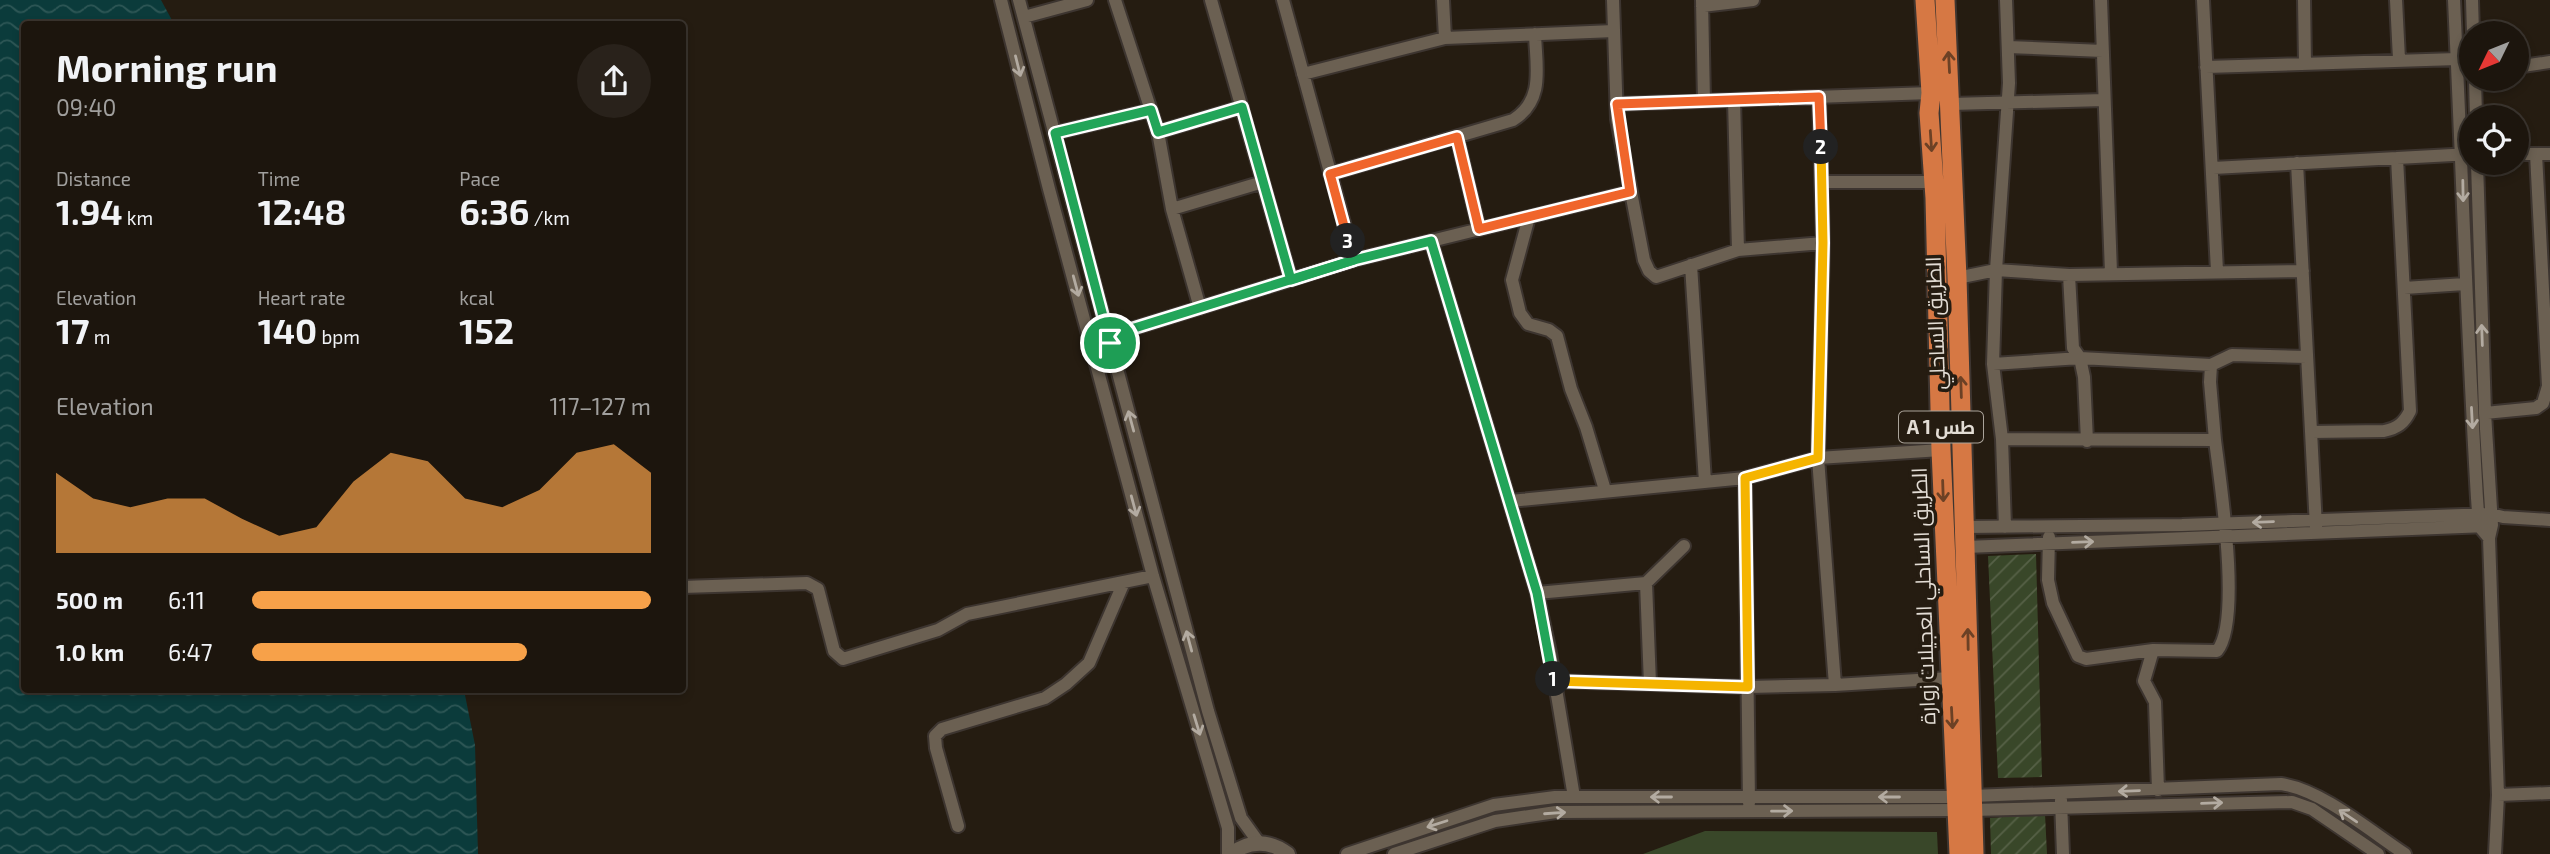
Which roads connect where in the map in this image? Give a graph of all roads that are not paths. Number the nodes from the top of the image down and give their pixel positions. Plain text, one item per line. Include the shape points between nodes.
1 (1002, 0) edge
2 (1019, 0) edge
3 (1087, 0) edge
4 (1115, 0) edge
5 (1211, 0) edge
6 (1283, 0) edge
7 (1443, 0) edge
8 (1613, 0) edge
9 (1753, 0) edge
10 (1925, 0) edge
11 (1945, 0) edge
12 (2006, 0) edge
13 (2101, 0) edge
14 (2203, 0) edge
15 (2304, 0) edge
16 (2396, 0) edge
17 (2454, 0) edge
18 (2472, 0) edge
19 (1702, 3) edge
20 (1024, 17) junction
21 (2473, 21) edge
22 (1614, 31) junction
23 (1535, 34) junction
24 (1445, 38) junction
25 (2008, 47) junction
26 (2102, 51) junction
27 (2399, 59) junction
28 (2457, 59) junction
29 (2550, 62) edge
30 (2305, 63) junction
31 (2529, 65) edge
32 (2206, 67) junction
33 (1303, 75) junction
34 (1931, 93) junction
35 (1819, 97) junction
36 (1734, 100) junction
37 (2104, 100) junction
38 (1704, 101) junction
39 (2006, 102) junction
40 (1617, 104) junction
41 (1951, 104) junction
42 (2461, 105) edge
43 (1242, 107) junction
44 (1151, 110) junction
45 (1158, 132) junction
46 (1055, 133) junction
47 (1457, 137) junction
48 (2459, 154) edge
49 (2529, 154) edge
50 (2536, 154) junction
51 (2550, 154) edge
52 (2397, 158) junction
53 (2297, 163) junction
54 (2213, 168) junction
55 (1330, 174) junction
56 (2466, 175) edge
57 (2477, 175) edge
58 (1263, 182) junction
59 (1822, 182) junction
60 (1934, 182) junction
61 (1630, 192) junction
62 (1172, 209) junction
63 (1529, 217) junction
64 (1479, 229) junction
65 (1431, 241) junction
66 (1823, 243) junction
67 (1738, 250) junction
68 (1354, 260) junction
69 (1691, 265) junction
70 (1996, 270) junction
71 (2217, 271) junction
72 (2303, 271) junction
73 (2110, 273) junction
74 (2069, 275) junction
75 (1957, 278) junction
76 (1291, 280) junction
77 (2465, 284) junction
78 (2404, 288) junction
79 (1200, 308) junction
80 (1110, 343) junction
81 (1093, 350) junction
82 (2307, 357) junction
83 (2080, 358) junction
84 (1993, 364) junction
85 (2211, 365) junction
86 (2549, 387) edge
87 (2485, 413) junction
88 (2311, 432) junction
89 (2002, 439) junction
90 (2087, 440) junction
91 (2215, 440) junction
92 (1941, 450) junction
93 (1818, 458) junction
94 (1745, 478) junction
95 (1705, 482) junction
96 (1605, 490) junction
97 (1510, 500) junction
98 (2550, 520) edge
99 (2488, 523) junction
100 (2316, 526) junction
101 (1965, 527) junction
102 (2005, 527) junction
103 (2050, 528) junction
104 (2225, 529) junction
105 (2182, 531) junction
106 (2049, 543) junction
107 (1684, 546) dead end
108 (1966, 547) junction
109 (1153, 576) junction
110 (1124, 582) junction
111 (1646, 583) junction
112 (686, 587) edge
113 (1537, 593) junction
114 (2153, 650) junction
115 (1950, 678) junction
116 (1553, 681) junction
117 (1650, 684) junction
118 (1835, 685) junction
119 (1748, 687) junction
120 (2158, 790) junction
121 (2176, 790) junction
122 (2061, 793) junction
123 (2550, 793) edge
124 (2498, 795) junction
125 (1574, 797) junction
126 (1749, 797) junction
127 (1508, 803) junction
128 (1964, 803) junction
129 (2176, 804) junction
130 (2061, 808) junction
131 (1749, 812) junction
132 (1510, 818) junction
133 (958, 826) dead end
134 (1259, 843) junction
135 (1229, 854) edge
136 (1288, 854) edge
137 (1347, 854) edge
138 (1394, 854) edge
139 (1959, 854) edge
140 (1974, 854) edge
141 (2063, 854) edge
142 (2378, 854) edge
143 (2405, 854) edge
144 (2495, 854) edge

1 -> 81 street
2 - 20 street
3 - 20 street
4 - 44 street
5 - 43 street
6 - 33 street
7 - 24 street
8 - 22 street
9 - 19 street
10 - 34 highway, الطريق الساحلي العجيلات زوارة / A 1 طس
41 -> 11 highway, الطريق الساحلي / A 1 طس
12 - 25 street
13 - 26 street
14 - 32 street
15 - 30 street
16 - 27 street
17 - 28 street
18 - 21 street
19 - 38 street
20 - 46 street
22 - 23 street
22 - 40 street
23 - 24 street
23 - 47 street via 1536,80 1530,107 1513,120
24 - 33 street
25 - 26 street
25 - 39 street
26 - 37 street
27 - 28 street
27 - 30 street
28 - 42 street
29 - 31 street
30 - 32 street
32 - 54 street
33 - 55 street
34 - 35 street
34 -> 60 highway, الطريق الساحلي العجيلات زوارة / A 1 طس
35 - 36 street
35 - 59 street
36 - 38 street
36 - 67 street
37 - 39 street
37 - 73 street
38 - 40 street
39 - 41 street
39 - 70 street
40 - 61 street
41 - 75 highway, الطريق الساحلي / A 1 طس
43 - 45 street
43 - 58 street
44 - 45 street
44 - 46 street
45 - 62 street
46 - 80 street
47 - 55 street
47 - 64 street
48 - 52 street
49 - 50 street
50 - 51 street
50 - 86 street
52 - 53 street
52 - 78 street
53 - 54 street
53 - 72 street
54 - 71 street
55 - 68 street
56 -> 77 street
87 -> 57 street
58 - 62 street
58 - 76 street
59 - 60 street
59 - 66 street
60 - 92 highway, الطريق الساحلي العجيلات زوارة / A 1 طس
61 - 63 street
61 - 69 street via 1649,271 1656,277
62 - 79 street
63 - 64 street
63 - 96 street via 1512,280 1520,313 1528,324 1557,336
64 - 65 street
65 - 68 street
65 - 97 street
66 - 67 street
66 - 93 street
67 - 69 street
68 - 76 street
69 - 95 street
70 - 74 street
70 - 75 street
70 - 84 street
71 - 72 street
71 - 73 street
72 - 82 street
73 - 74 street
74 - 83 street via 2073,348
101 -> 75 highway, الطريق الساحلي / A 1 طس
76 - 79 street
77 - 78 street
77 -> 99 street
78 - 88 street via 2410,411 2404,422 2384,431
79 - 80 street via 1121,333
80 - 81 street
134 -> 80 street via 1241,818 1225,770
81 -> 109 street
82 - 85 street via 2232,355
82 - 88 street
83 - 84 street
83 - 85 street
83 - 90 street
84 - 89 street
85 - 91 street
86 - 87 street via 2536,408
87 - 99 street
88 - 100 street
89 - 90 street
89 - 102 street
90 - 91 street
91 - 104 street
92 - 93 street
92 -> 115 highway, الطريق الساحلي العجيلات زوارة / A 1 طس
93 - 94 street
93 - 118 street
94 - 95 street
94 - 119 street
95 - 96 street
96 - 97 street
97 - 113 street
98 - 99 street
99 - 100 street
99 - 124 street
100 - 104 street
101 - 102 street
101 - 108 highway, الطريق الساحلي / A 1 طس
102 - 103 street
103 - 105 street
103 - 106 street
104 - 105 street
104 - 114 street via 2228,621 2220,648 2211,653
106 -> 105 street
106 - 108 street
106 - 114 street via 2053,603 2081,659
107 - 111 street
128 -> 108 highway, الطريق الساحلي / A 1 طس
109 - 110 street
109 -> 135 street via 1225,818
110 - 112 street via 967,614 937,630 844,659 834,651 814,586
110 - 133 street via 1089,663 1066,684 1045,698 942,729 935,736
111 - 113 street
111 - 117 street
113 - 116 street
114 - 120 street via 2144,681 2155,702
115 - 118 street
115 -> 128 highway, الطريق الساحلي العجيلات زوارة / A 1 طس
116 - 117 street
116 - 125 street
117 - 119 street
118 - 119 street
119 - 126 street
120 - 121 street
120 -> 122 street
121 - 129 street
143 -> 121 street via 2318,796 2293,786
122 - 128 street
122 - 130 street
123 - 124 street
124 - 144 street
126 -> 125 street
125 - 127 street
128 -> 126 street
126 - 131 street
127 - 132 street
127 -> 137 street
128 - 130 street
131 -> 128 street
128 - 139 highway, الطريق الساحلي العجيلات زوارة / A 1 طس
128 - 140 highway, الطريق الساحلي / A 1 طس
129 - 130 street
129 -> 142 street via 2292,802 2312,809
130 - 141 street
132 -> 131 street via 1556,812
132 - 138 street
134 - 135 street
134 - 136 street

